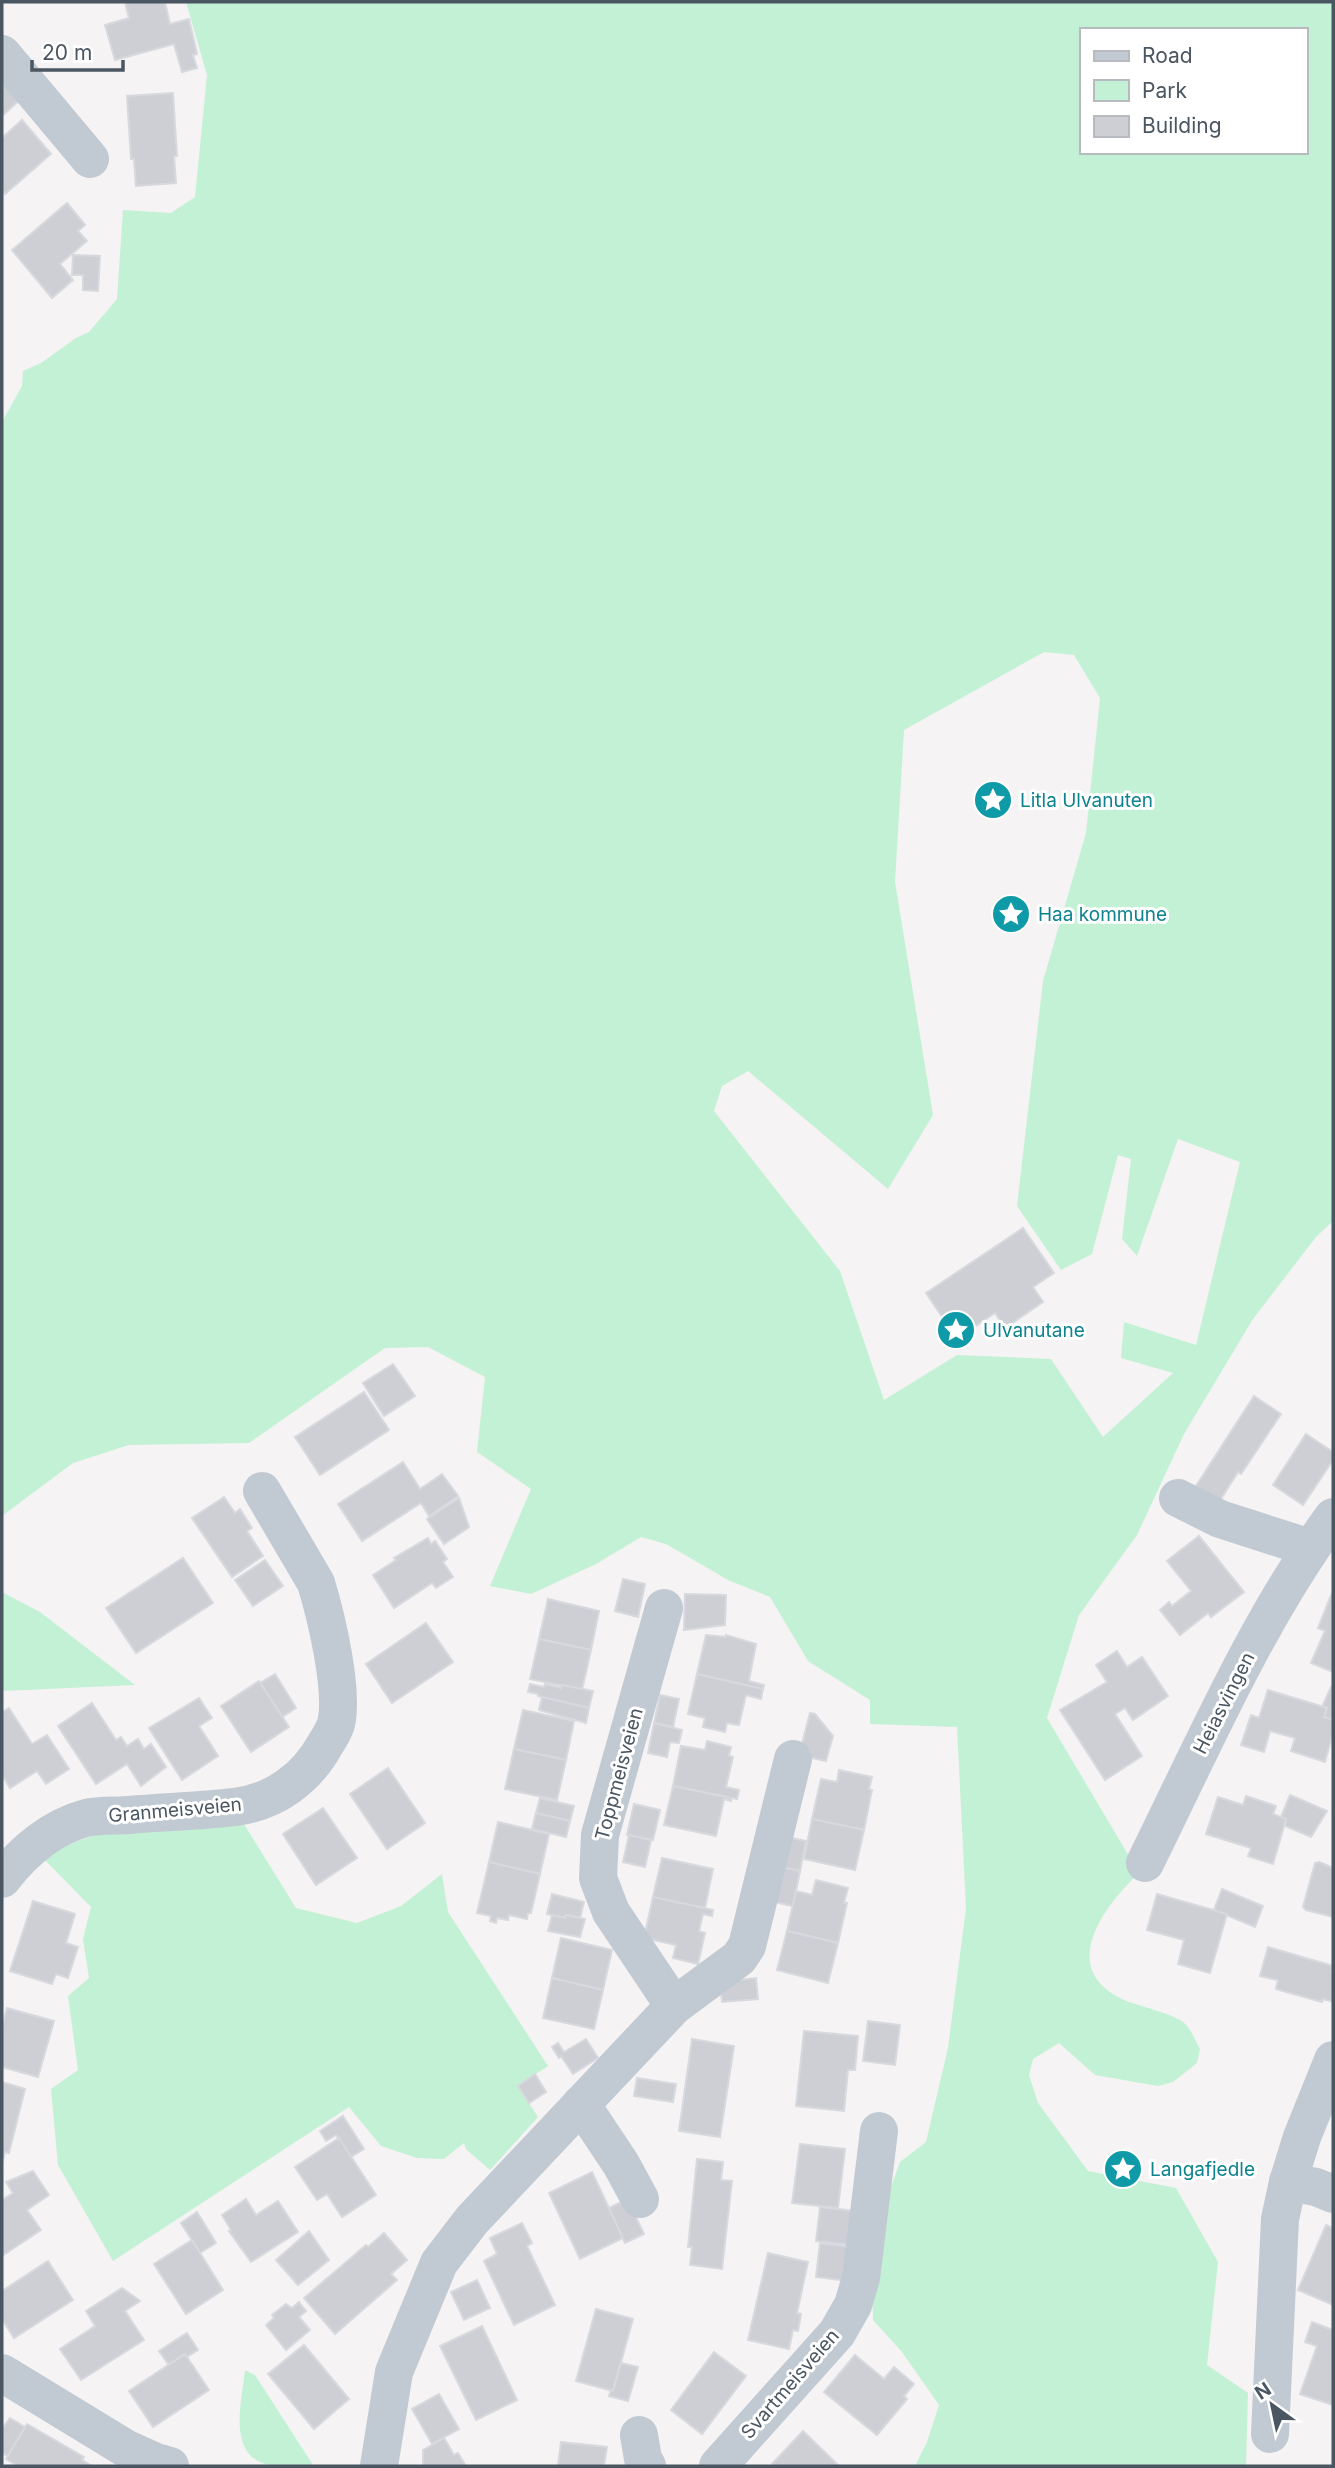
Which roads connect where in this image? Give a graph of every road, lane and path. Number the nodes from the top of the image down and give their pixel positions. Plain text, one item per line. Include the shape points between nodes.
1 (2, 54) edge
2 (90, 159) dead end
3 (261, 1491) dead end
4 (1178, 1498) dead end
5 (1333, 1517) edge
6 (1310, 1548) junction
7 (664, 1608) dead end
8 (793, 1759) dead end
9 (1145, 1863) dead end
10 (2, 1880) edge
11 (674, 2006) junction
12 (1333, 2060) edge
13 (581, 2104) junction
14 (879, 2131) dead end
15 (1288, 2182) junction
16 (1333, 2194) edge
17 (640, 2199) dead end
18 (2, 2373) edge
19 (1270, 2434) dead end
20 (170, 2466) edge
21 (379, 2466) edge
22 (718, 2466) edge

1 - 2 street
3 - 10 street, Granmeisveien via 320,1596 338,1705 335,1726 323,1750 303,1776 262,1800 237,1807 87,1818 59,1829 18,1859
4 - 6 street via 1220,1520
5 - 6 street, Heiasvingen
6 - 9 street, Heiasvingen via 1246,1658
7 - 11 street, Toppmeisveien via 600,1835 598,1878 611,1912
8 - 11 street via 747,1946 739,1958
11 - 13 street
12 - 15 street
13 - 17 street
13 - 21 street via 471,2220 439,2263 394,2372
14 - 22 street, Svartmeisveien via 861,2278 853,2305 837,2333
15 - 16 street
15 - 19 street via 1280,2219
18 - 20 street via 125,2448

